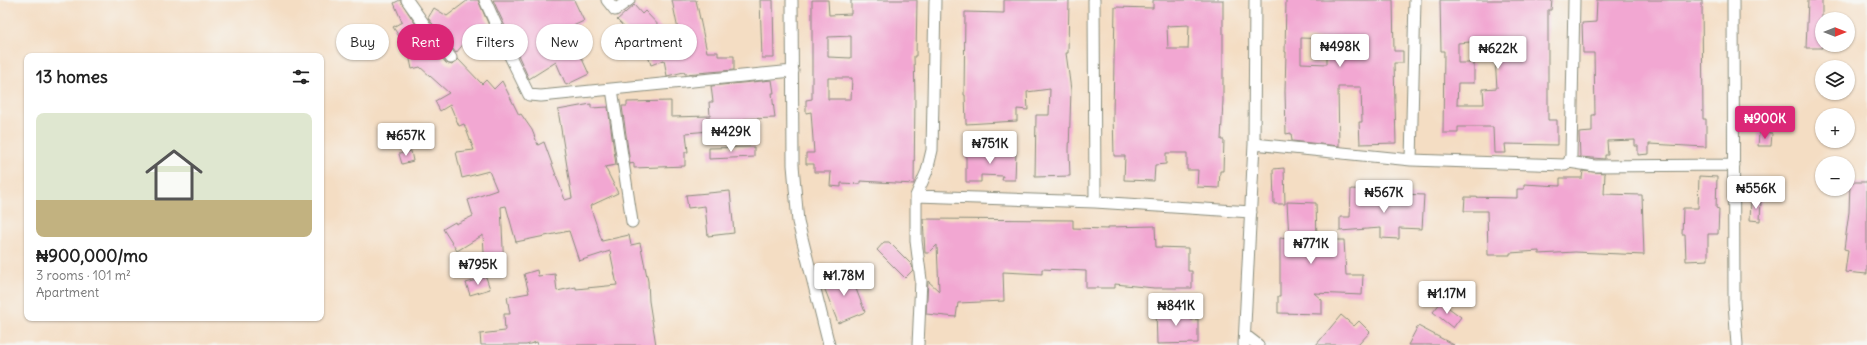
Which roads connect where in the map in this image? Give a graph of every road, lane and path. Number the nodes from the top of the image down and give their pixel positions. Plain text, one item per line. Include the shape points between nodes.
1 (408, 0) edge
2 (485, 0) edge
3 (607, 0) edge
4 (629, 0) edge
5 (792, 0) edge
6 (935, 0) edge
7 (1094, 0) edge
8 (1255, 0) edge
9 (1415, 0) edge
10 (1574, 0) edge
11 (1733, 0) edge
12 (424, 24) edge
13 (792, 71) junction
14 (612, 89) junction
15 (1254, 144) junction
16 (1411, 160) junction
17 (1569, 162) junction
18 (1734, 165) junction
19 (916, 196) junction
20 (1095, 202) junction
21 (1251, 212) junction
22 (632, 222) dead end
23 (1244, 340) edge
24 (829, 345) edge
25 (918, 345) edge
26 (1258, 345) edge
27 (1737, 345) edge

1 - 12 street
2 - 14 street via 529,95
3 - 4 street via 615,10
5 - 13 street
6 - 19 street via 932,150 927,171
7 - 20 street
8 - 15 street
9 - 16 street
10 - 17 street
11 - 18 street
13 - 14 street
13 - 24 street via 793,165 798,222
14 - 22 street
15 - 16 street
15 - 21 street
16 - 17 street via 1565,165
17 - 18 street via 1595,166
18 - 27 street via 1734,302
19 - 20 street
19 - 25 street via 916,241 921,280
20 - 21 street
21 - 23 street
23 - 26 street

